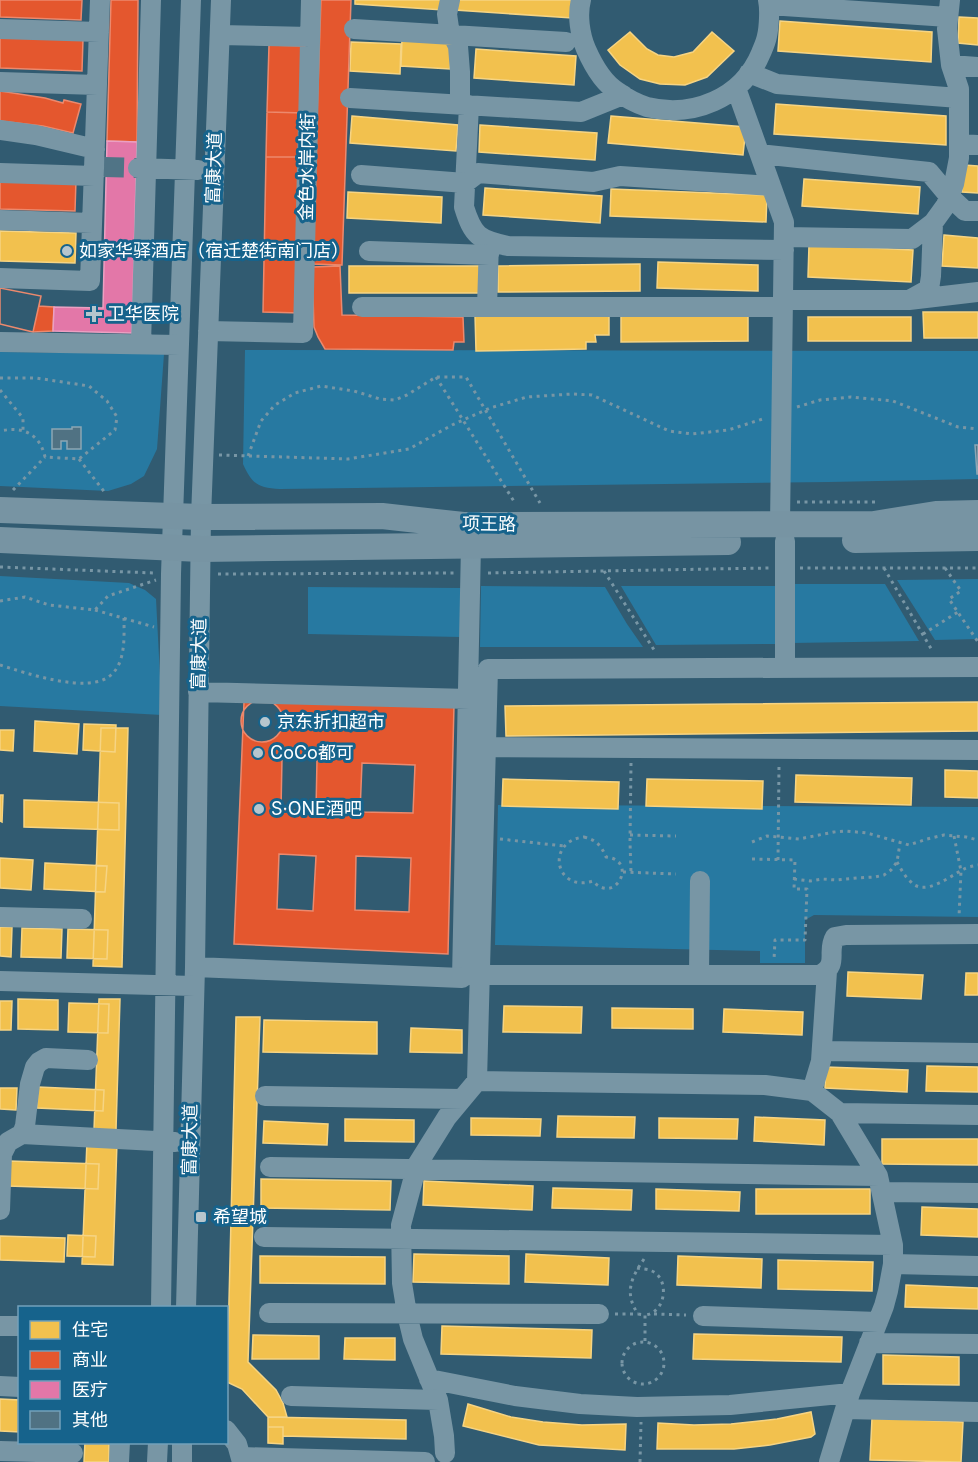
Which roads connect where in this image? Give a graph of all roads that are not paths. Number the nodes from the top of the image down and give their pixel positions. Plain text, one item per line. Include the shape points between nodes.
1 (100, 0) edge
2 (151, 0) edge
3 (191, 0) edge
4 (221, 0) edge
5 (311, 0) edge
6 (450, 0) edge
7 (581, 0) edge
8 (768, 3) edge
9 (949, 8) edge
10 (0, 29) edge
11 (354, 29) dead end
12 (99, 32) junction
13 (219, 35) junction
14 (452, 35) junction
15 (310, 37) junction
16 (566, 42) dead end
17 (951, 65) junction
18 (978, 67) edge
19 (749, 73) junction
20 (0, 82) edge
21 (97, 85) junction
22 (736, 88) junction
23 (623, 95) junction
24 (350, 98) dead end
25 (958, 98) junction
26 (464, 105) junction
27 (0, 130) edge
28 (968, 144) edge
29 (760, 154) junction
30 (97, 165) junction
31 (142, 168) junction
32 (185, 170) junction
33 (214, 171) junction
34 (0, 173) edge
35 (361, 175) dead end
36 (465, 183) junction
37 (771, 186) junction
38 (949, 196) junction
39 (978, 211) edge
40 (0, 220) edge
41 (92, 223) junction
42 (933, 223) junction
43 (784, 243) junction
44 (489, 248) junction
45 (369, 251) dead end
46 (0, 278) edge
47 (978, 292) edge
48 (909, 300) junction
49 (783, 303) junction
50 (362, 307) dead end
51 (487, 307) junction
52 (208, 331) junction
53 (0, 342) edge
54 (141, 344) junction
55 (179, 345) junction
56 (3, 503) edge
57 (978, 513) edge
58 (173, 516) junction
59 (201, 517) junction
60 (781, 522) junction
61 (978, 538) edge
62 (0, 540) edge
63 (471, 545) junction
64 (172, 548) junction
65 (201, 549) junction
66 (978, 667) edge
67 (479, 669) junction
68 (784, 669) junction
69 (198, 692) junction
70 (469, 699) junction
71 (486, 747) junction
72 (978, 750) edge
73 (700, 881) dead end
74 (0, 917) edge
75 (82, 919) dead end
76 (968, 934) edge
77 (827, 971) junction
78 (480, 975) junction
79 (699, 975) junction
80 (194, 976) junction
81 (0, 981) edge
82 (165, 985) junction
83 (822, 1051) junction
84 (978, 1053) edge
85 (88, 1060) dead end
86 (477, 1081) junction
87 (812, 1091) junction
88 (265, 1096) dead end
89 (462, 1099) junction
90 (840, 1113) junction
91 (978, 1115) edge
92 (22, 1134) junction
93 (163, 1141) junction
94 (190, 1143) junction
95 (270, 1167) dead end
96 (416, 1169) junction
97 (880, 1184) junction
98 (978, 1193) edge
99 (0, 1210) edge
100 (264, 1237) dead end
101 (402, 1239) junction
102 (893, 1255) junction
103 (978, 1266) edge
104 (161, 1306) edge
105 (186, 1306) edge
106 (269, 1313) dead end
107 (408, 1314) junction
108 (599, 1314) road end
109 (703, 1316) road end
110 (878, 1322) junction
111 (0, 1326) edge
112 (18, 1326) edge
113 (868, 1343) junction
114 (978, 1344) edge
115 (429, 1379) junction
116 (0, 1386) edge
117 (18, 1387) edge
118 (291, 1396) dead end
119 (438, 1400) junction
120 (847, 1401) junction
121 (978, 1412) edge
122 (228, 1433) edge
123 (120, 1444) edge
124 (158, 1444) edge
125 (182, 1444) edge
126 (73, 1454) dead end
127 (13, 1455) edge
128 (452, 1458) edge
129 (242, 1459) edge
130 (119, 1462) edge
131 (157, 1462) edge
132 (182, 1462) edge
133 (425, 1462) edge
134 (829, 1462) edge

1 - 12 street
2 - 31 street
3 - 32 street, 富康大道
4 - 13 street, 富康大道
5 - 15 street, 金色水岸内街
6 - 14 street via 447,14
7 - 23 street via 581,39 594,68
8 - 9 street
8 - 19 street via 767,36
9 - 17 street
10 - 12 street
11 - 14 street
12 - 21 street
13 - 15 street
13 - 33 street, 富康大道
14 - 16 street
14 - 26 street via 458,46
15 - 52 street, 金色水岸内街 via 303,333
17 - 18 street
17 - 25 street
19 - 22 street
19 - 25 street via 777,84
20 - 21 street
21 - 30 street
22 - 23 street via 708,105 677,111 645,106
22 - 29 street
23 - 26 street via 581,112
24 - 26 street
25 - 28 street
26 - 36 street
27 - 30 street via 36,135
28 - 38 street via 959,158
29 - 37 street
29 - 38 street via 929,172
30 - 34 street
30 - 41 street
31 - 32 street
31 - 54 street
32 - 33 street
32 - 55 street, 富康大道
33 - 52 street, 富康大道
35 - 36 street
36 - 37 street via 478,173 593,182 620,176
36 - 44 street via 464,207 469,221
37 - 43 street via 784,222
38 - 39 street via 965,211
38 - 42 street
40 - 41 street
41 - 46 street via 90,281
42 - 43 street via 912,239
42 - 48 street via 929,289
43 - 44 street
43 - 49 street
44 - 45 street
44 - 51 street
47 - 48 street
48 - 49 street
49 - 51 street
49 - 60 street
50 - 51 street
52 - 59 street, 富康大道
53 - 54 street
54 - 55 street
55 - 58 street, 富康大道
56 - 58 main road, 项王路
57 - 60 main road, 项王路 via 926,515 874,524
58 - 59 main road, 项王路
58 - 64 street, 富康大道
59 - 60 main road, 项王路 via 382,516 463,525
59 - 65 street, 富康大道
60 - 61 main road, 项王路
60 - 63 main road, 项王路
60 - 68 street
62 - 64 main road, 项王路
63 - 65 main road, 项王路
63 - 67 street
64 - 65 main road, 项王路
64 - 82 street, 富康大道
65 - 69 street, 富康大道
66 - 68 street
67 - 68 street
67 - 70 street
67 - 71 street
69 - 70 street
69 - 80 street, 富康大道
70 - 80 street via 462,978
71 - 72 street
71 - 78 street
73 - 79 street
74 - 75 street
76 - 77 street via 835,937
77 - 79 street via 820,975
77 - 83 street
78 - 79 street
78 - 86 street
80 - 82 street
80 - 94 street, 富康大道
81 - 82 street
82 - 93 street, 富康大道
83 - 84 street
83 - 87 street
85 - 92 street via 46,1058 39,1062 30,1084
86 - 87 street via 765,1085
86 - 89 street
87 - 90 street
88 - 89 street
89 - 96 street
90 - 91 street
90 - 97 street
92 - 93 street
92 - 99 street via 8,1142 2,1154
93 - 94 street
93 - 104 street, 富康大道
94 - 105 street, 富康大道
95 - 96 street
96 - 97 street
96 - 101 street via 401,1225
97 - 98 street
97 - 102 street
100 - 101 street
101 - 102 street via 655,1242
101 - 107 street via 402,1283
102 - 103 street
102 - 110 street
106 - 107 street
107 - 108 street
107 - 115 street via 413,1340
109 - 110 street
110 - 113 street
111 - 112 street
113 - 114 street
113 - 120 street
115 - 119 street
115 - 120 street via 580,1404 642,1407
116 - 117 street
118 - 119 street
119 - 128 street
120 - 121 street
120 - 134 street
122 - 129 street
123 - 130 street
124 - 131 street
125 - 132 street
126 - 127 street
128 - 133 street via 438,1453
129 - 133 street

